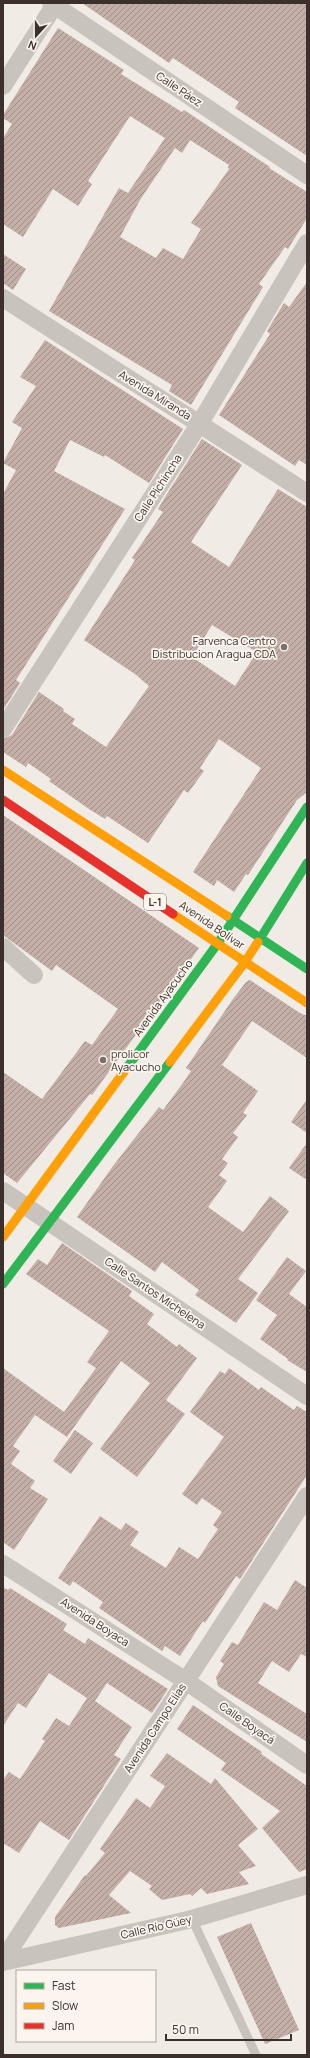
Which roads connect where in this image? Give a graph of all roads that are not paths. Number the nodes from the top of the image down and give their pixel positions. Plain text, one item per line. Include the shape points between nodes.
1 (54, 4) edge
2 (3, 86) edge
3 (307, 175) edge
4 (307, 243) edge
5 (3, 298) edge
6 (200, 423) junction
7 (307, 492) edge
8 (3, 729) edge
9 (3, 770) edge
10 (3, 800) edge
11 (307, 806) edge
12 (307, 863) edge
13 (233, 920) junction
14 (260, 938) junction
15 (218, 943) junction
16 (3, 947) edge
17 (245, 962) junction
18 (307, 969) edge
19 (34, 975) dead end
20 (307, 1003) edge
21 (3, 1191) edge
22 (25, 1206) junction
23 (49, 1221) junction
24 (3, 1237) edge
25 (3, 1284) edge
26 (307, 1396) edge
27 (307, 1496) edge
28 (3, 1564) edge
29 (186, 1681) junction
30 (307, 1765) edge
31 (307, 1885) edge
32 (192, 1919) junction
33 (3, 1961) edge
34 (256, 2055) edge

1 - 2 street
1 - 3 street, Calle Páez
4 - 6 street, Calle Pichincha
5 - 6 street, Avenida Miranda
6 - 7 street, Avenida Miranda
6 - 8 street, Calle Pichincha
9 - 13 street, Avenida Bolívar / L-1
10 - 15 street, Avenida Bolívar / L-1
11 - 13 street, Avenida Ayacucho
12 - 14 street
13 - 14 street, Avenida Bolívar / L-1
13 - 15 street, Avenida Ayacucho
14 - 17 street
14 - 18 street, Avenida Bolívar / L-1
15 - 17 street, Avenida Bolívar / L-1
15 - 22 street, Avenida Ayacucho
16 - 19 street
17 - 20 street, Avenida Bolívar / L-1
17 - 23 street
21 - 22 street, Calle Santos Michelena
22 - 23 street, Calle Santos Michelena
22 - 24 street, Avenida Ayacucho
23 - 25 street
23 - 26 street, Calle Santos Michelena
27 - 29 street, Avenida Campo Elías
28 - 29 street, Avenida Boyaca
29 - 30 street, Calle Boyacá
29 - 33 street, Avenida Campo Elías
31 - 32 street, Calle Río Güey
32 - 33 street, Calle Río Güey
32 - 34 lane

